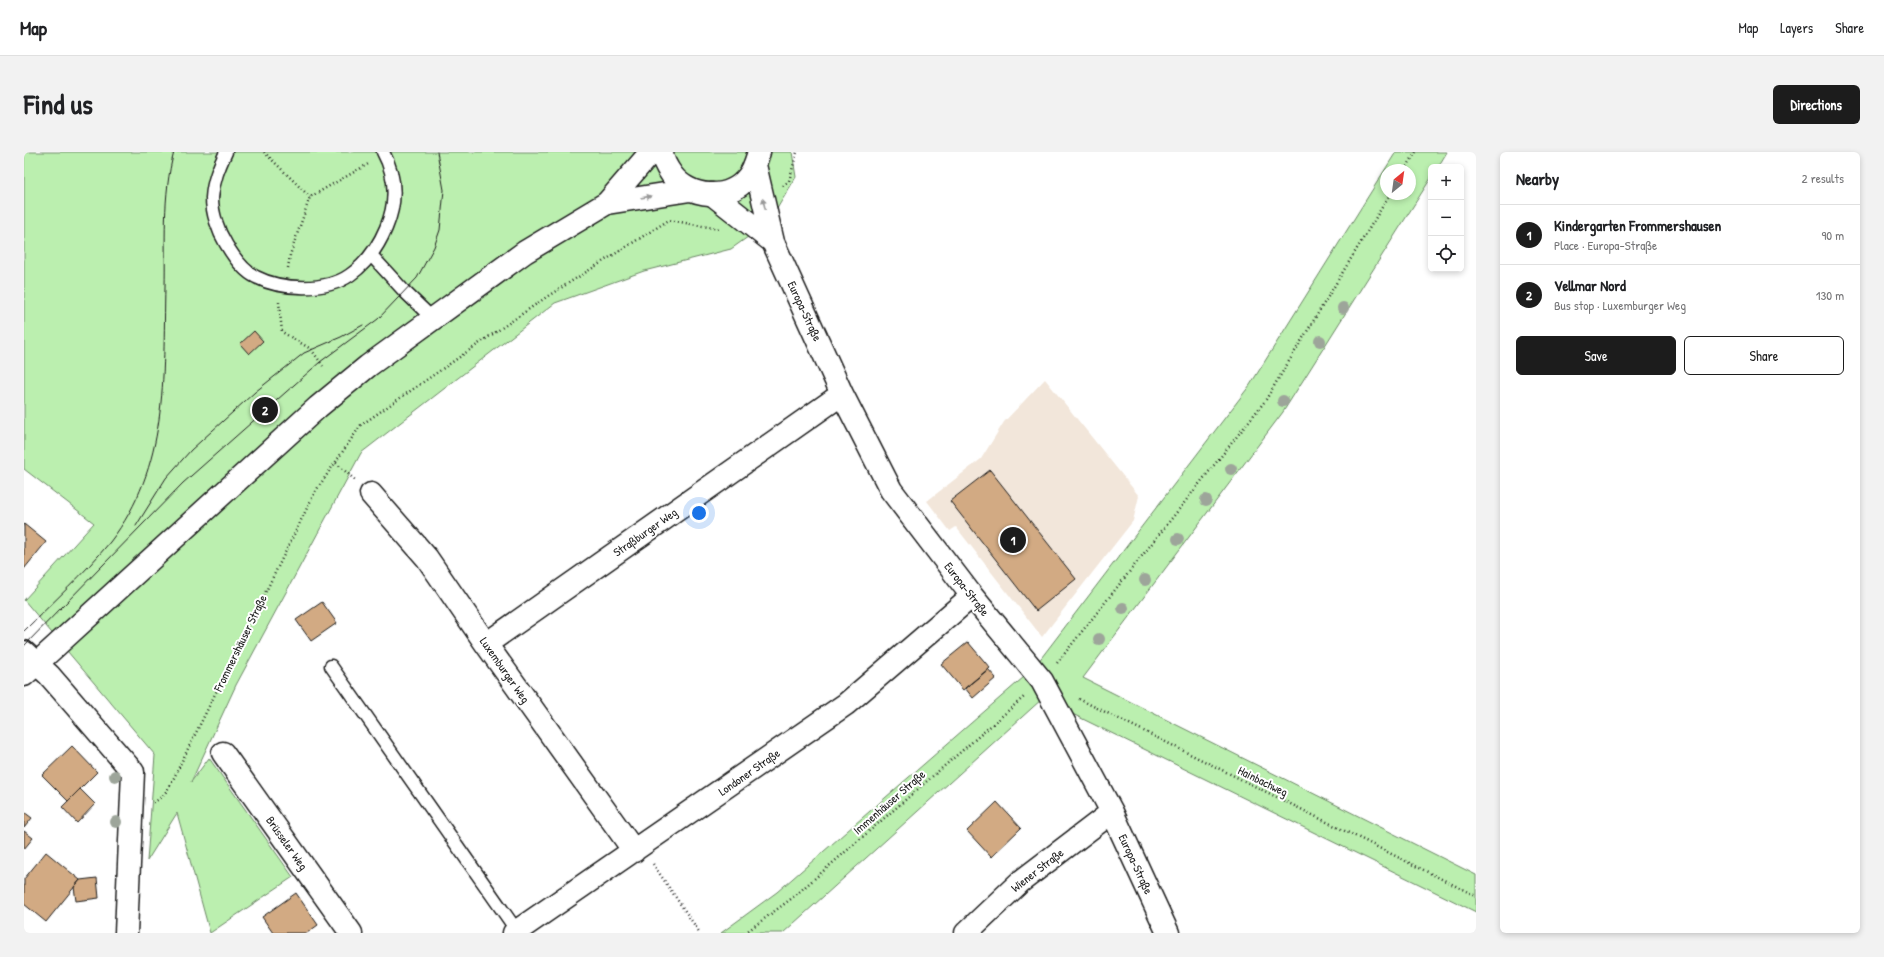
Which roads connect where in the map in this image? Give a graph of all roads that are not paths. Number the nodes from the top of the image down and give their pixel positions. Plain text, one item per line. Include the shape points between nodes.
1 (226, 152) edge
2 (651, 152) edge
3 (662, 152) edge
4 (384, 154) edge
5 (757, 159) edge
6 (690, 190) junction
7 (712, 194) junction
8 (607, 203) junction
9 (773, 242) junction
10 (372, 256) junction
11 (432, 318) junction
12 (842, 394) junction
13 (371, 494) dead end
14 (972, 596) junction
15 (486, 644) junction
16 (28, 664) edge
17 (331, 666) dead end
18 (223, 753) dead end
19 (1112, 812) junction
20 (634, 851) junction
21 (516, 932) edge
22 (126, 933) edge
23 (351, 933) edge
24 (966, 933) edge
25 (1168, 933) edge

1 - 10 lane via 216,176 212,199 218,232 234,258 255,277 285,286 309,287 330,284 349,276
2 - 8 street
3 - 6 street via 668,169 677,182
4 - 10 lane via 394,189 392,214
5 - 7 street via 747,178 735,188 720,194
9 -> 5 street, Europa-Straße
6 - 7 street
8 -> 6 street
7 - 9 street, Europa-Straße
8 - 11 street via 525,252
9 - 12 street, Europa-Straße
10 - 11 lane via 404,292
11 - 16 street via 318,407
12 - 14 street, Europa-Straße via 891,490
12 - 15 street, Straßburger Weg
13 - 15 street, Luxemburger Weg via 427,558
14 - 19 street, Europa-Straße via 1042,681
14 - 20 street, Londoner Straße via 846,704
15 - 20 street, Luxemburger Weg
16 - 22 street via 134,772
17 - 21 lane
18 - 23 street, Brüsseler Weg
19 - 24 street, Wiener Straße via 1020,882
19 - 25 street, Europa-Straße
20 - 21 street, Londoner Straße

